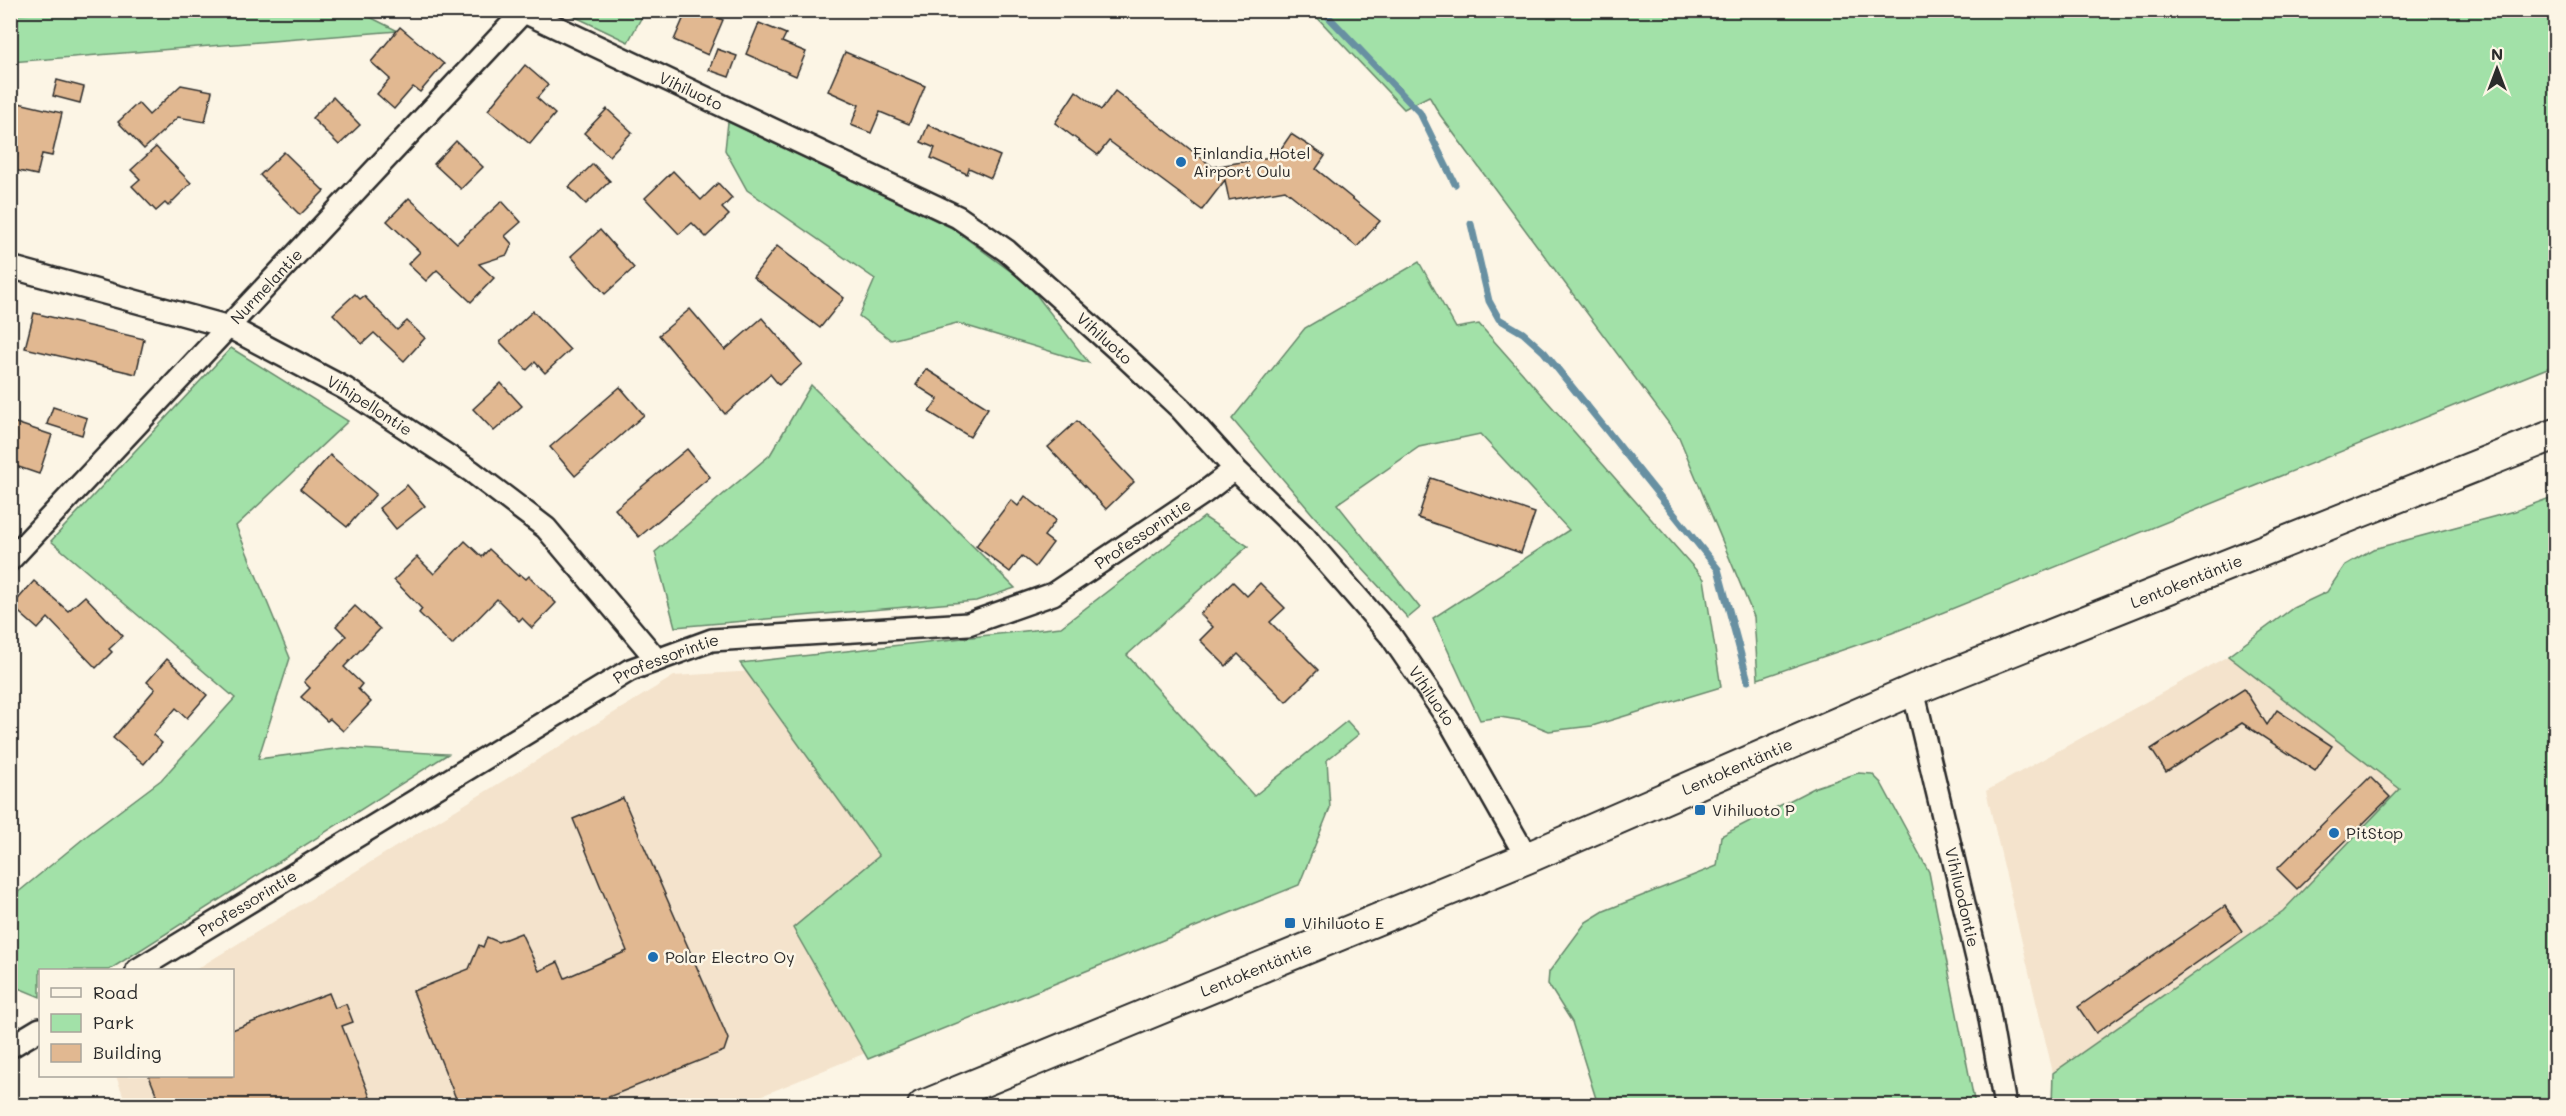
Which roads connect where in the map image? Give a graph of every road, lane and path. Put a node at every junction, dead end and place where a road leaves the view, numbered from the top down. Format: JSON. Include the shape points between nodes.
{"nodes":[{"id":1,"x":522,"y":11,"type":"edge"},
{"id":2,"x":10,"y":267,"type":"edge"},
{"id":3,"x":229,"y":327,"type":"junction"},
{"id":4,"x":2556,"y":434,"type":"edge"},
{"id":5,"x":1235,"y":469,"type":"junction"},
{"id":6,"x":10,"y":560,"type":"edge"},
{"id":7,"x":657,"y":660,"type":"junction"},
{"id":8,"x":1913,"y":690,"type":"junction"},
{"id":9,"x":1527,"y":858,"type":"junction"},
{"id":10,"x":139,"y":969,"type":"edge"},
{"id":11,"x":39,"y":1030,"type":"edge"},
{"id":12,"x":10,"y":1047,"type":"edge"},
{"id":13,"x":923,"y":1106,"type":"edge"},
{"id":14,"x":2005,"y":1106,"type":"edge"}],
"edges":[{"from":1,"to":3,"type":"street","name":"Nurmelantie"},
{"from":1,"to":5,"type":"street","name":"Vihiluoto","via":[[958,217],[1008,251],[1120,352],[1180,408]]},
{"from":2,"to":3,"type":"street","name":"Vihipellontie"},
{"from":3,"to":6,"type":"street","name":"Nurmelantie"},
{"from":3,"to":7,"type":"street","name":"Vihipellontie","via":[[346,388],[471,471],[546,528]]},
{"from":4,"to":8,"type":"main road","name":"Lentokentäntie"},
{"from":5,"to":7,"type":"street","name":"Professorintie","via":[[1053,594],[968,624],[712,640]]},
{"from":5,"to":9,"type":"street","name":"Vihiluoto","via":[[1305,536],[1391,636],[1450,722]]},
{"from":7,"to":10,"type":"street","name":"Professorintie","via":[[630,670]]},
{"from":8,"to":9,"type":"main road","name":"Lentokentäntie"},
{"from":8,"to":14,"type":"street","name":"Vihiluodontie","via":[[1986,996]]},
{"from":9,"to":13,"type":"main road","name":"Lentokentäntie"},
{"from":11,"to":12,"type":"street"}]}
